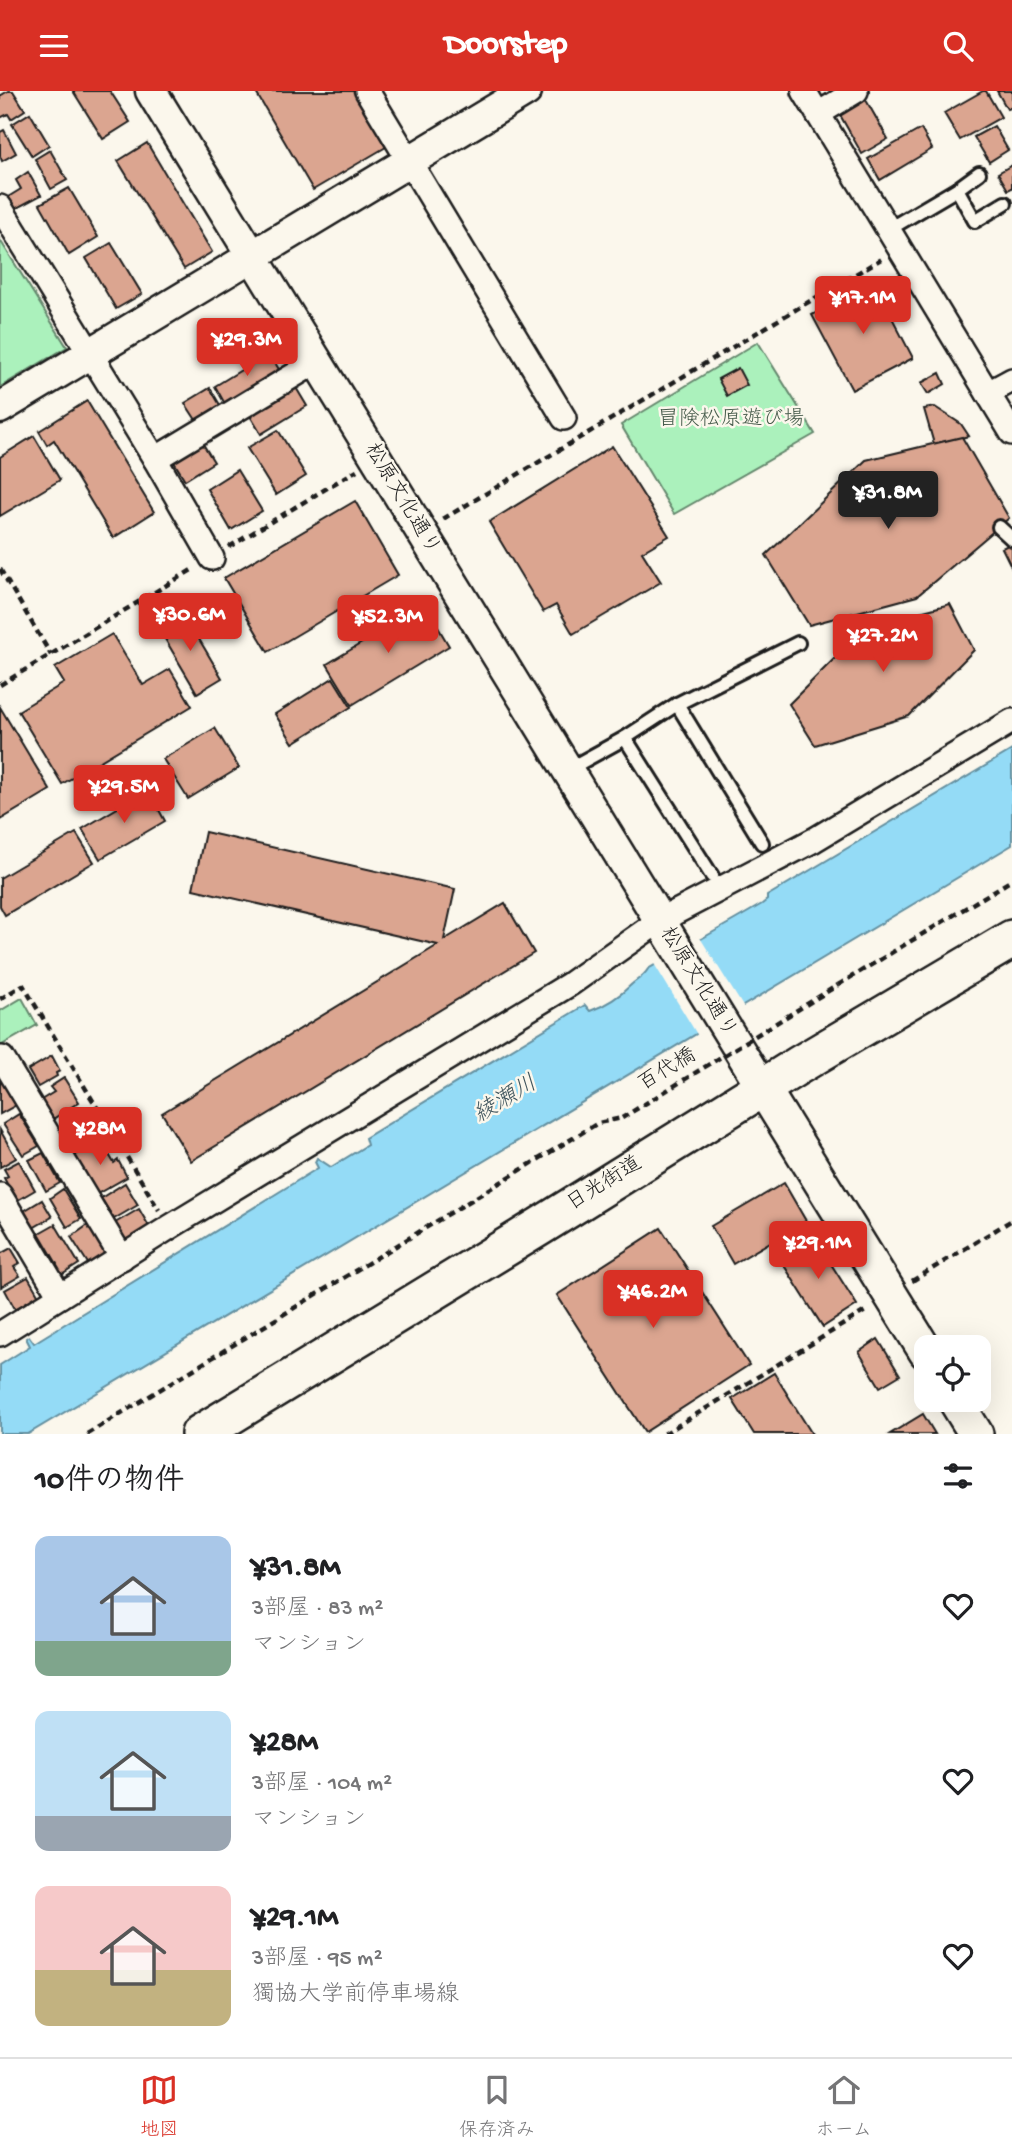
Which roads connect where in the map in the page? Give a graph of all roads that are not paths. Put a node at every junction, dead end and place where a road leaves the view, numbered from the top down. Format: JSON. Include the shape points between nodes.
{"nodes":[{"id":1,"x":151,"y":91,"type":"edge"},
{"id":2,"x":367,"y":91,"type":"edge"},
{"id":3,"x":526,"y":91,"type":"edge"},
{"id":4,"x":804,"y":91,"type":"edge"},
{"id":5,"x":856,"y":91,"type":"edge"},
{"id":6,"x":818,"y":114,"type":"junction"},
{"id":7,"x":409,"y":161,"type":"junction"},
{"id":8,"x":979,"y":173,"type":"dead end"},
{"id":9,"x":957,"y":189,"type":"junction"},
{"id":10,"x":1005,"y":203,"type":"dead end"},
{"id":11,"x":0,"y":207,"type":"edge"},
{"id":12,"x":894,"y":239,"type":"junction"},
{"id":13,"x":252,"y":257,"type":"junction"},
{"id":14,"x":89,"y":354,"type":"junction"},
{"id":15,"x":316,"y":362,"type":"junction"},
{"id":16,"x":1012,"y":380,"type":"edge"},
{"id":17,"x":988,"y":393,"type":"junction"},
{"id":18,"x":0,"y":408,"type":"edge"},
{"id":19,"x":564,"y":418,"type":"dead end"},
{"id":20,"x":1012,"y":433,"type":"edge"},
{"id":21,"x":155,"y":459,"type":"junction"},
{"id":22,"x":999,"y":527,"type":"dead end"},
{"id":23,"x":1012,"y":539,"type":"edge"},
{"id":24,"x":212,"y":558,"type":"road end"},
{"id":25,"x":798,"y":643,"type":"dead end"},
{"id":26,"x":677,"y":704,"type":"junction"},
{"id":27,"x":1012,"y":721,"type":"edge"},
{"id":28,"x":625,"y":738,"type":"junction"},
{"id":29,"x":566,"y":770,"type":"junction"},
{"id":30,"x":762,"y":843,"type":"dead end"},
{"id":31,"x":712,"y":876,"type":"dead end"},
{"id":32,"x":663,"y":929,"type":"junction"},
{"id":33,"x":1012,"y":939,"type":"edge"},
{"id":34,"x":0,"y":1059,"type":"edge"},
{"id":35,"x":762,"y":1087,"type":"junction"},
{"id":36,"x":0,"y":1195,"type":"edge"},
{"id":37,"x":122,"y":1258,"type":"junction"},
{"id":38,"x":60,"y":1296,"type":"junction"},
{"id":39,"x":0,"y":1334,"type":"edge"},
{"id":40,"x":915,"y":1335,"type":"edge"},
{"id":41,"x":962,"y":1412,"type":"edge"},
{"id":42,"x":200,"y":1434,"type":"edge"},
{"id":43,"x":976,"y":1434,"type":"edge"}],
"edges":[{"from":1,"to":13,"type":"street","name":"松原文化通り"},
{"from":2,"to":7,"type":"street"},
{"from":3,"to":7,"type":"street"},
{"from":4,"to":6,"type":"street"},
{"from":5,"to":6,"type":"street"},
{"from":6,"to":12,"type":"street"},
{"from":7,"to":13,"type":"street"},
{"from":7,"to":19,"type":"street"},
{"from":8,"to":9,"type":"lane"},
{"from":9,"to":10,"type":"lane","via":[[975,221]]},
{"from":9,"to":12,"type":"lane"},
{"from":11,"to":14,"type":"street"},
{"from":12,"to":17,"type":"street"},
{"from":13,"to":14,"type":"street"},
{"from":13,"to":15,"type":"street","name":"松原文化通り"},
{"from":14,"to":18,"type":"street"},
{"from":14,"to":21,"type":"street"},
{"from":15,"to":21,"type":"street"},
{"from":15,"to":29,"type":"street","name":"松原文化通り"},
{"from":16,"to":17,"type":"street"},
{"from":17,"to":20,"type":"street"},
{"from":21,"to":24,"type":"street"},
{"from":22,"to":23,"type":"lane"},
{"from":25,"to":26,"type":"lane"},
{"from":26,"to":28,"type":"lane"},
{"from":26,"to":30,"type":"lane"},
{"from":27,"to":32,"type":"street"},
{"from":28,"to":29,"type":"lane"},
{"from":28,"to":31,"type":"lane"},
{"from":29,"to":32,"type":"street","name":"松原文化通り"},
{"from":32,"to":35,"type":"street","name":"松原文化通り"},
{"from":32,"to":37,"type":"street"},
{"from":33,"to":35,"type":"main road","name":"日光街道"},
{"from":34,"to":37,"type":"street"},
{"from":35,"to":40,"type":"main road"},
{"from":35,"to":42,"type":"main road","name":"日光街道"},
{"from":36,"to":38,"type":"street"},
{"from":37,"to":38,"type":"street"},
{"from":38,"to":39,"type":"street"},
{"from":41,"to":43,"type":"main road"}]}
